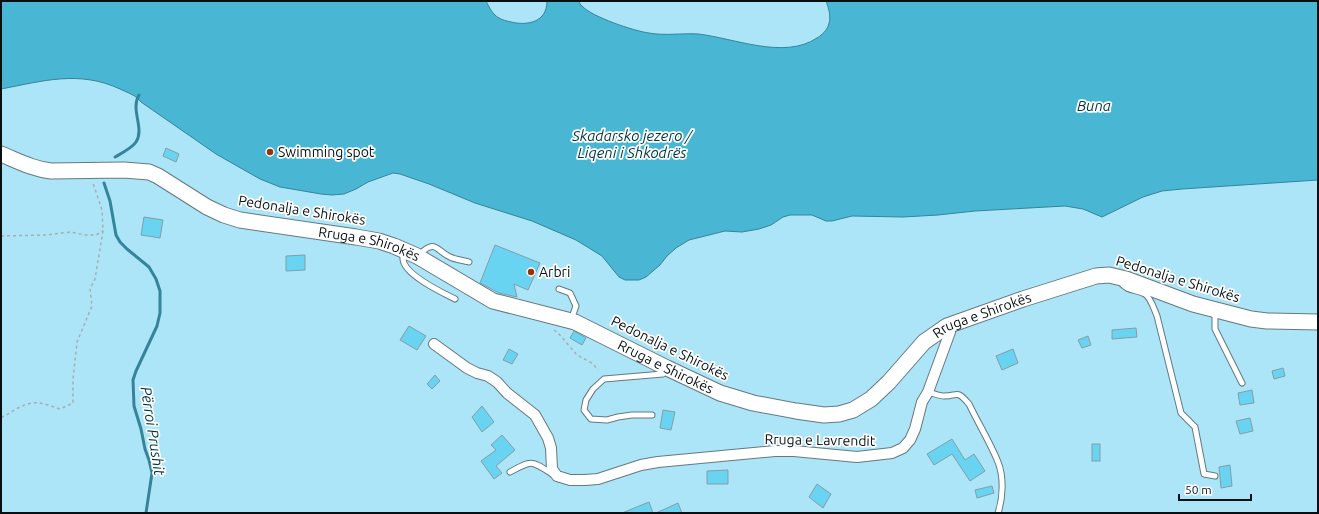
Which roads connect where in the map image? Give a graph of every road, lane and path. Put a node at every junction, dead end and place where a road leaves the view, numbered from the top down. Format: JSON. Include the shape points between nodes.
{"nodes":[{"id":1,"x":1,"y":154,"type":"edge"},
{"id":2,"x":92,"y":171,"type":"junction"},
{"id":3,"x":103,"y":231,"type":"junction"},
{"id":4,"x":1,"y":236,"type":"edge"},
{"id":5,"x":411,"y":253,"type":"junction"},
{"id":6,"x":469,"y":262,"type":"dead end"},
{"id":7,"x":1116,"y":276,"type":"junction"},
{"id":8,"x":559,"y":289,"type":"dead end"},
{"id":9,"x":455,"y":299,"type":"dead end"},
{"id":10,"x":1215,"y":310,"type":"junction"},
{"id":11,"x":565,"y":319,"type":"junction"},
{"id":12,"x":1318,"y":322,"type":"edge"},
{"id":13,"x":948,"y":326,"type":"junction"},
{"id":14,"x":434,"y":344,"type":"dead end"},
{"id":15,"x":667,"y":368,"type":"junction"},
{"id":16,"x":598,"y":370,"type":"dead end"},
{"id":17,"x":1242,"y":383,"type":"dead end"},
{"id":18,"x":928,"y":392,"type":"junction"},
{"id":19,"x":652,"y":416,"type":"dead end"},
{"id":20,"x":1,"y":417,"type":"edge"},
{"id":21,"x":510,"y":472,"type":"dead end"},
{"id":22,"x":557,"y":476,"type":"junction"},
{"id":23,"x":1215,"y":476,"type":"dead end"},
{"id":24,"x":998,"y":513,"type":"edge"}],
"edges":[{"from":1,"to":2,"type":"main road","name":"Rruga e Shirokës","via":[[41,170]]},
{"from":2,"to":3,"type":"path","via":[[92,180],[102,210]]},
{"from":2,"to":5,"type":"main road","name":"Rruga e Shirokës","via":[[149,172],[207,207],[240,220],[379,241]]},
{"from":3,"to":4,"type":"path","via":[[96,235],[70,232]]},
{"from":3,"to":20,"type":"path","via":[[90,289],[92,306],[77,342],[73,403],[60,409],[37,402]]},
{"from":5,"to":6,"type":"lane","via":[[436,246],[450,257]]},
{"from":5,"to":9,"type":"lane","via":[[402,258],[404,264],[420,281]]},
{"from":5,"to":11,"type":"main road","name":"Rruga e Shirokës","via":[[493,301]]},
{"from":7,"to":10,"type":"main road","name":"Rruga e Shirokës"},
{"from":7,"to":13,"type":"main road","name":"Rruga e Shirokës","via":[[1086,278]]},
{"from":7,"to":23,"type":"lane","via":[[1125,288],[1146,295],[1153,306],[1182,413],[1195,427],[1204,474]]},
{"from":8,"to":11,"type":"lane","via":[[570,292],[576,306]]},
{"from":10,"to":12,"type":"main road","name":"Rruga e Shirokës","via":[[1267,321]]},
{"from":10,"to":17,"type":"lane","via":[[1215,328]]},
{"from":11,"to":15,"type":"main road","name":"Rruga e Shirokës"},
{"from":11,"to":16,"type":"path","via":[[551,326],[553,330],[577,355],[592,363]]},
{"from":13,"to":15,"type":"main road","name":"Rruga e Shirokës","via":[[924,342],[871,399],[853,410],[838,414],[824,415],[742,400],[720,393]]},
{"from":13,"to":18,"type":"street","name":"Rruga e Lavrendit","via":[[950,332]]},
{"from":14,"to":22,"type":"street","via":[[467,368],[497,382],[535,415],[548,438],[552,469]]},
{"from":15,"to":19,"type":"lane","via":[[664,374],[604,379],[593,389],[586,400],[584,410],[591,419]]},
{"from":18,"to":22,"type":"street","name":"Rruga e Lavrendit","via":[[922,402],[910,440],[903,448],[892,453],[857,457],[775,451],[658,462],[598,479],[570,480]]},
{"from":18,"to":24,"type":"lane","via":[[943,396],[956,393],[969,404],[998,463],[1002,481]]},
{"from":21,"to":22,"type":"lane","name":"Rruga e Lavrendit","via":[[527,463],[534,463]]}]}
